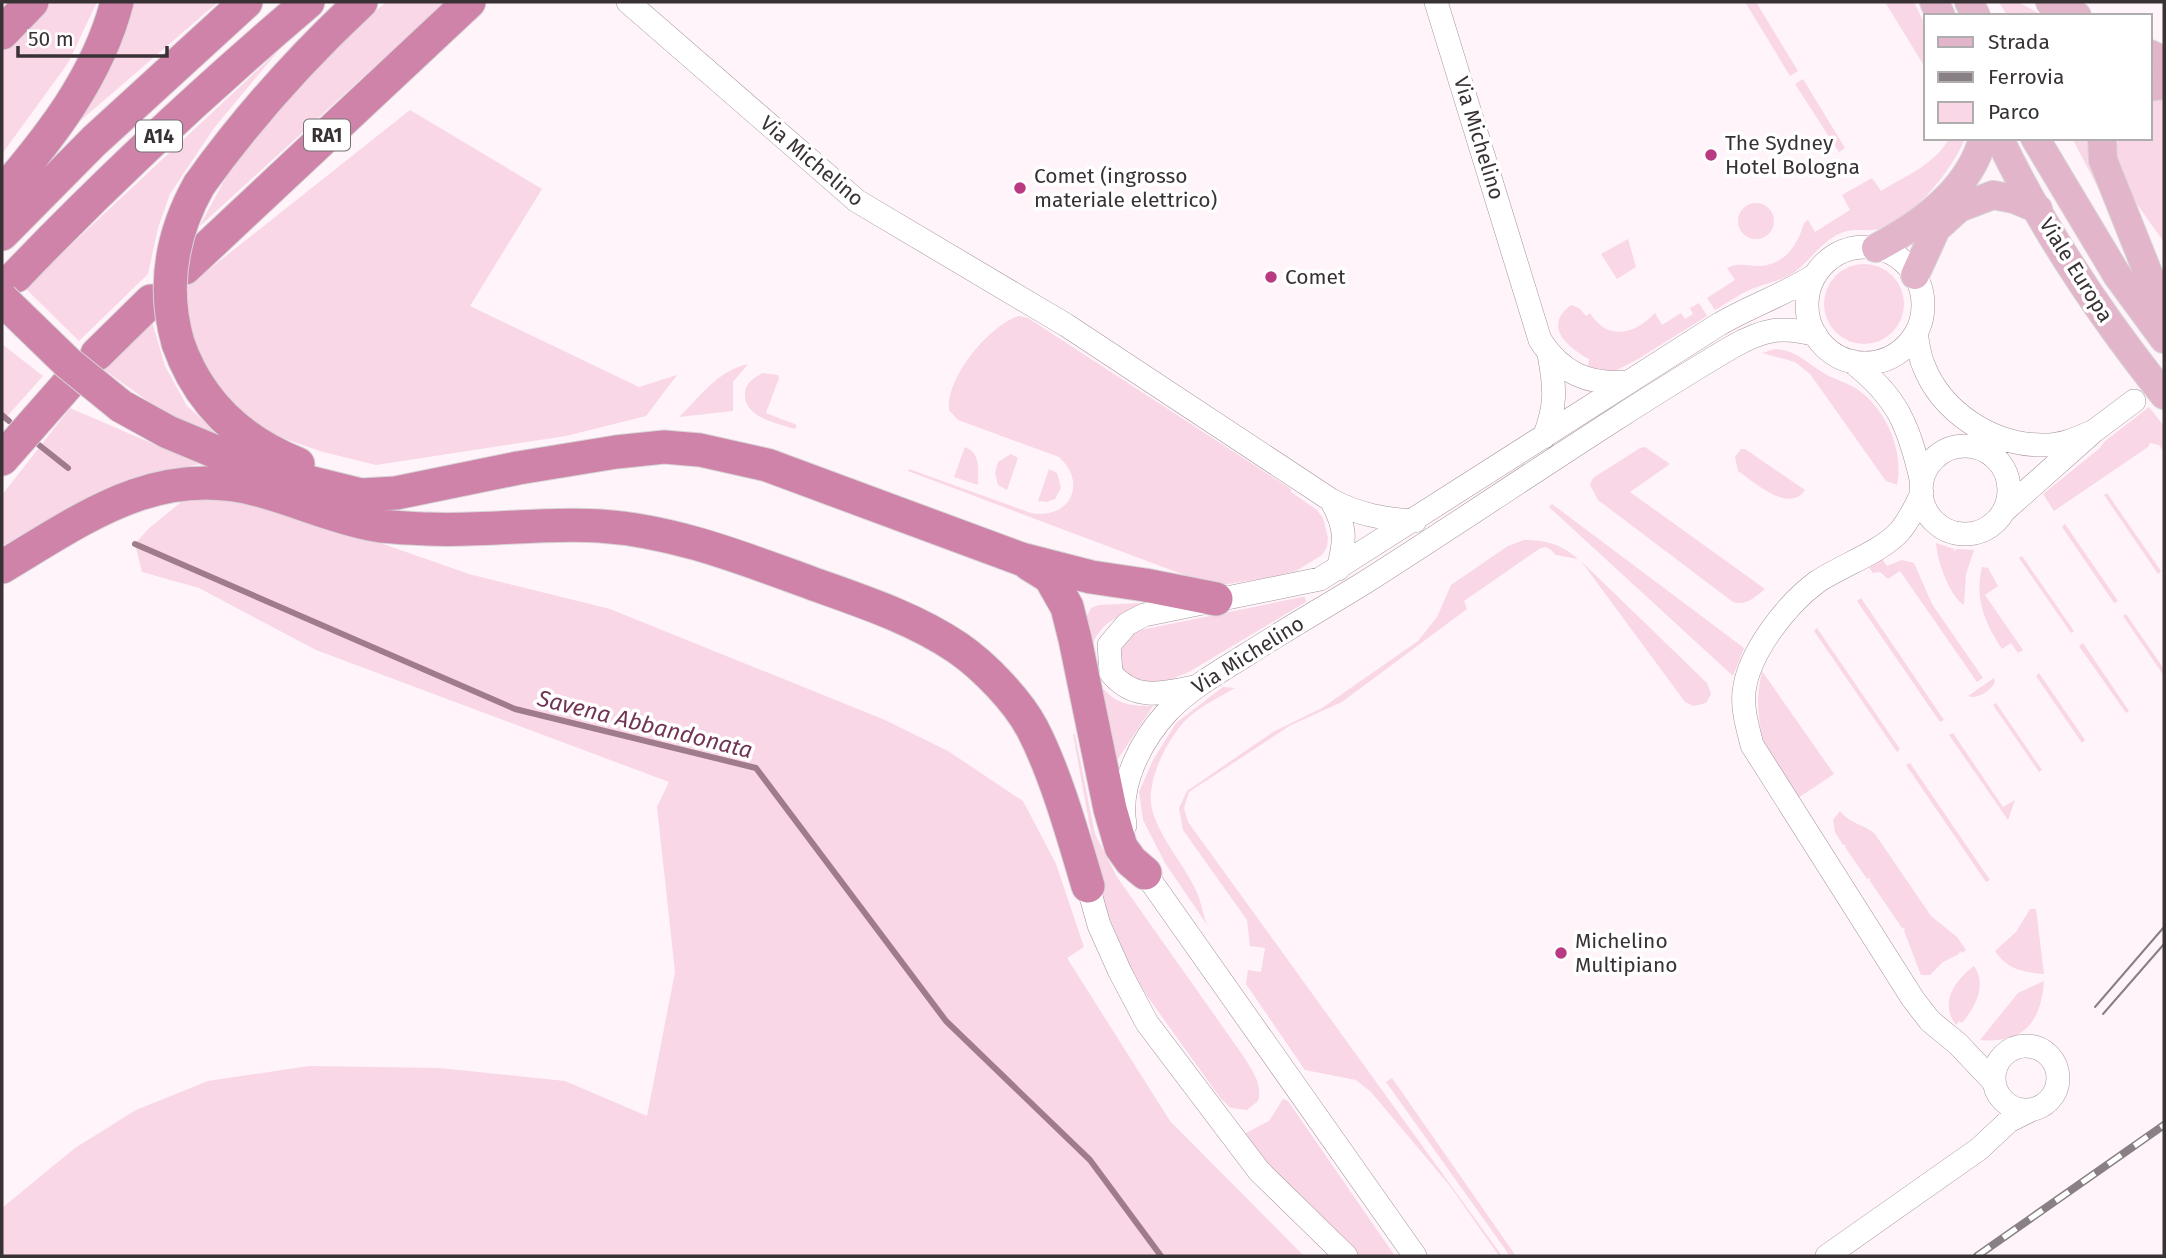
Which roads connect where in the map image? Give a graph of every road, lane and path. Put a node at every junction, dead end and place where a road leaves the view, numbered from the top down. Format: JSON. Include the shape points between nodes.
{"nodes":[{"id":1,"x":32,"y":2,"type":"edge"},
{"id":2,"x":117,"y":2,"type":"edge"},
{"id":3,"x":246,"y":2,"type":"edge"},
{"id":4,"x":308,"y":2,"type":"edge"},
{"id":5,"x":360,"y":2,"type":"edge"},
{"id":6,"x":469,"y":2,"type":"edge"},
{"id":7,"x":628,"y":2,"type":"edge"},
{"id":8,"x":1436,"y":2,"type":"edge"},
{"id":9,"x":2050,"y":2,"type":"edge"},
{"id":10,"x":2073,"y":14,"type":"edge"},
{"id":11,"x":2,"y":33,"type":"edge"},
{"id":12,"x":1982,"y":140,"type":"edge"},
{"id":13,"x":2000,"y":140,"type":"edge"},
{"id":14,"x":2036,"y":140,"type":"edge"},
{"id":15,"x":2102,"y":140,"type":"edge"},
{"id":16,"x":2,"y":193,"type":"edge"},
{"id":17,"x":2038,"y":209,"type":"junction"},
{"id":18,"x":2,"y":234,"type":"edge"},
{"id":19,"x":1876,"y":248,"type":"junction"},
{"id":20,"x":185,"y":268,"type":"dead end"},
{"id":21,"x":1815,"y":275,"type":"junction"},
{"id":22,"x":1915,"y":275,"type":"junction"},
{"id":23,"x":9,"y":287,"type":"edge"},
{"id":24,"x":150,"y":301,"type":"dead end"},
{"id":25,"x":2164,"y":313,"type":"edge"},
{"id":26,"x":1916,"y":333,"type":"junction"},
{"id":27,"x":1816,"y":335,"type":"junction"},
{"id":28,"x":2164,"y":339,"type":"edge"},
{"id":29,"x":97,"y":354,"type":"dead end"},
{"id":30,"x":1549,"y":354,"type":"junction"},
{"id":31,"x":1851,"y":360,"type":"junction"},
{"id":32,"x":1628,"y":382,"type":"junction"},
{"id":33,"x":68,"y":384,"type":"dead end"},
{"id":34,"x":2164,"y":395,"type":"edge"},
{"id":35,"x":2134,"y":401,"type":"dead end"},
{"id":36,"x":1950,"y":407,"type":"junction"},
{"id":37,"x":2094,"y":431,"type":"junction"},
{"id":38,"x":1544,"y":437,"type":"junction"},
{"id":39,"x":1982,"y":450,"type":"junction"},
{"id":40,"x":2,"y":459,"type":"edge"},
{"id":41,"x":262,"y":470,"type":"junction"},
{"id":42,"x":434,"y":484,"type":"junction"},
{"id":43,"x":1922,"y":488,"type":"junction"},
{"id":44,"x":1331,"y":500,"type":"junction"},
{"id":45,"x":2004,"y":510,"type":"junction"},
{"id":46,"x":1415,"y":521,"type":"junction"},
{"id":47,"x":1944,"y":528,"type":"junction"},
{"id":48,"x":428,"y":529,"type":"junction"},
{"id":49,"x":1899,"y":531,"type":"junction"},
{"id":50,"x":1021,"y":559,"type":"junction"},
{"id":51,"x":2,"y":567,"type":"edge"},
{"id":52,"x":1338,"y":569,"type":"junction"},
{"id":53,"x":1216,"y":599,"type":"junction"},
{"id":54,"x":1194,"y":687,"type":"junction"},
{"id":55,"x":1145,"y":873,"type":"junction"},
{"id":56,"x":1088,"y":886,"type":"joint"},
{"id":57,"x":1958,"y":1044,"type":"junction"},
{"id":58,"x":2004,"y":1055,"type":"junction"},
{"id":59,"x":1996,"y":1089,"type":"junction"},
{"id":60,"x":2031,"y":1110,"type":"junction"},
{"id":61,"x":1991,"y":1137,"type":"junction"},
{"id":62,"x":1346,"y":1256,"type":"edge"},
{"id":63,"x":1415,"y":1256,"type":"edge"},
{"id":64,"x":1827,"y":1256,"type":"edge"}],
"edges":[{"from":1,"to":11,"type":"highway"},
{"from":2,"to":16,"type":"highway","via":[[110,29],[74,99]]},
{"from":3,"to":18,"type":"highway","number":"A14","via":[[94,141]]},
{"from":4,"to":23,"type":"highway","number":"A14","via":[[110,182]]},
{"from":5,"to":42,"type":"highway","bridge":true,"via":[[260,106],[199,185],[178,230],[170,267],[170,305],[178,343],[193,379],[214,409],[260,446],[310,469],[361,484]]},
{"from":6,"to":20,"type":"highway","number":"RA1"},
{"from":7,"to":44,"type":"street","name":"Via Michelino","via":[[857,201],[1066,325]]},
{"from":8,"to":30,"type":"street","name":"Via Michelino","via":[[1540,341]]},
{"from":9,"to":10,"type":"main road"},
{"from":12,"to":19,"type":"main road","via":[[1977,157],[1943,200],[1922,221]]},
{"from":13,"to":17,"type":"main road","name":"Viale Europa"},
{"from":14,"to":28,"type":"main road","name":"Viale Europa","via":[[2110,264]]},
{"from":15,"to":25,"type":"main road","via":[[2103,160]]},
{"from":17,"to":22,"type":"main road","via":[[1993,195],[1959,208],[1936,229]]},
{"from":17,"to":34,"type":"main road","name":"Viale Europa","via":[[2088,292]]},
{"from":19,"to":21,"type":"street","via":[[1841,252]]},
{"from":19,"to":22,"type":"street","via":[[1898,257]]},
{"from":21,"to":27,"type":"street","via":[[1808,299]]},
{"from":21,"to":32,"type":"street","name":"Via Michelino","via":[[1734,315]]},
{"from":22,"to":26,"type":"street","via":[[1923,305]]},
{"from":23,"to":41,"type":"highway","bridge":true,"via":[[68,363],[121,406],[168,432]]},
{"from":24,"to":29,"type":"highway"},
{"from":26,"to":31,"type":"street","via":[[1891,356],[1868,362]]},
{"from":26,"to":36,"type":"street","via":[[1923,364]]},
{"from":27,"to":31,"type":"street","via":[[1833,352]]},
{"from":27,"to":54,"type":"street","name":"Via Michelino","via":[[1778,329],[1739,343]]},
{"from":30,"to":32,"type":"street","name":"Via Michelino","via":[[1584,378],[1605,384]]},
{"from":30,"to":38,"type":"street","name":"Via Michelino","via":[[1555,400]]},
{"from":31,"to":43,"type":"street","via":[[1872,377],[1900,414],[1916,452]]},
{"from":32,"to":38,"type":"street","name":"Via Michelino"},
{"from":33,"to":40,"type":"highway"},
{"from":35,"to":37,"type":"street"},
{"from":36,"to":37,"type":"street","via":[[1968,421],[2020,443],[2070,442]]},
{"from":36,"to":39,"type":"street"},
{"from":37,"to":45,"type":"street"},
{"from":38,"to":46,"type":"street","name":"Via Michelino"},
{"from":39,"to":43,"type":"street","via":[[1954,448],[1941,454],[1931,463]]},
{"from":39,"to":45,"type":"street","via":[[2003,468],[2009,496]]},
{"from":41,"to":42,"type":"highway","via":[[361,495]]},
{"from":41,"to":48,"type":"highway","via":[[321,498]]},
{"from":42,"to":50,"type":"highway","via":[[616,452],[664,447],[700,450],[767,465]]},
{"from":43,"to":47,"type":"street","via":[[1928,513]]},
{"from":43,"to":49,"type":"street"},
{"from":44,"to":46,"type":"street","name":"Via Michelino","via":[[1366,516]]},
{"from":44,"to":52,"type":"street","via":[[1344,531]]},
{"from":45,"to":47,"type":"street","via":[[1996,522],[1974,533]]},
{"from":46,"to":52,"type":"street","name":"Via Michelino"},
{"from":47,"to":49,"type":"street","via":[[1919,526]]},
{"from":48,"to":51,"type":"highway","via":[[375,525],[238,485],[188,482],[116,503]]},
{"from":48,"to":56,"type":"highway","via":[[561,523],[645,531],[722,550],[859,600],[932,633],[984,670],[1031,727]]},
{"from":49,"to":57,"type":"street","via":[[1817,582],[1784,611],[1749,669],[1745,717],[1752,745],[1913,999],[1930,1021]]},
{"from":50,"to":53,"type":"highway"},
{"from":50,"to":55,"type":"highway","via":[[1050,577],[1067,607],[1121,847]]},
{"from":52,"to":53,"type":"street","name":"Via Michelino","via":[[1307,584]]},
{"from":53,"to":54,"type":"street","name":"Via Michelino","via":[[1144,615],[1127,624],[1109,645],[1111,673],[1129,689],[1166,693]]},
{"from":54,"to":55,"type":"street","name":"Via Michelino","via":[[1149,736],[1128,778],[1125,824]]},
{"from":55,"to":63,"type":"street","name":"Via Michelino"},
{"from":56,"to":62,"type":"street","via":[[1099,925],[1147,1023],[1259,1171]]},
{"from":57,"to":58,"type":"street"},
{"from":57,"to":59,"type":"street"},
{"from":58,"to":59,"type":"street","via":[[1996,1067]]},
{"from":58,"to":60,"type":"street","via":[[2034,1047],[2055,1065],[2054,1093],[2044,1105]]},
{"from":59,"to":60,"type":"street","via":[[2009,1106]]},
{"from":59,"to":61,"type":"street","via":[[1998,1113]]},
{"from":60,"to":61,"type":"street"},
{"from":61,"to":64,"type":"street"}]}
